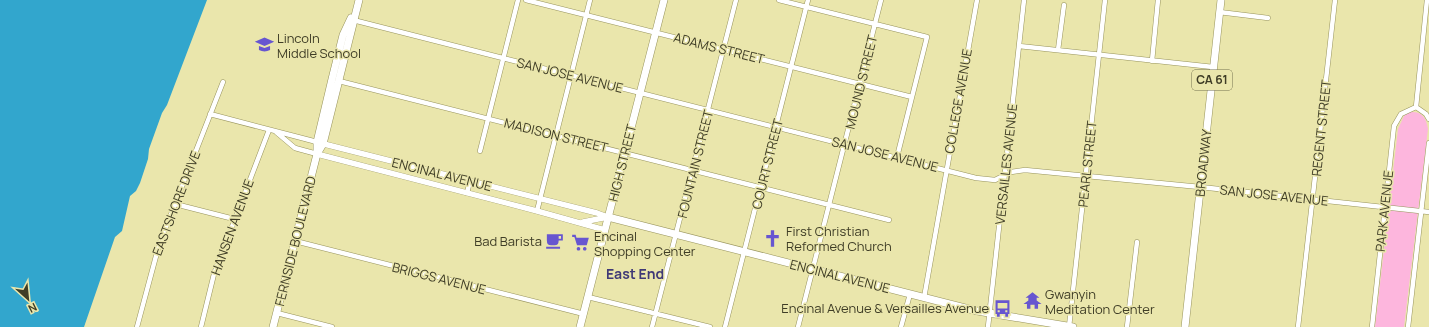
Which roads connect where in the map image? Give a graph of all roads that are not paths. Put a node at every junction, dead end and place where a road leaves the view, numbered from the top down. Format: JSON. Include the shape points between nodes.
{"nodes":[{"id":1,"x":355,"y":0,"type":"edge"},
{"id":2,"x":359,"y":0,"type":"edge"},
{"id":3,"x":518,"y":0,"type":"edge"},
{"id":4,"x":526,"y":0,"type":"edge"},
{"id":5,"x":590,"y":0,"type":"edge"},
{"id":6,"x":664,"y":0,"type":"edge"},
{"id":7,"x":736,"y":0,"type":"edge"},
{"id":8,"x":778,"y":0,"type":"edge"},
{"id":9,"x":808,"y":0,"type":"edge"},
{"id":10,"x":881,"y":0,"type":"edge"},
{"id":11,"x":977,"y":0,"type":"edge"},
{"id":12,"x":1024,"y":0,"type":"edge"},
{"id":13,"x":1105,"y":0,"type":"edge"},
{"id":14,"x":1158,"y":0,"type":"edge"},
{"id":15,"x":1221,"y":0,"type":"edge"},
{"id":16,"x":1335,"y":0,"type":"edge"},
{"id":17,"x":1427,"y":0,"type":"edge"},
{"id":18,"x":1064,"y":5,"type":"dead end"},
{"id":19,"x":807,"y":7,"type":"junction"},
{"id":20,"x":1219,"y":12,"type":"junction"},
{"id":21,"x":586,"y":15,"type":"junction"},
{"id":22,"x":1268,"y":18,"type":"dead end"},
{"id":23,"x":352,"y":21,"type":"junction"},
{"id":24,"x":875,"y":24,"type":"junction"},
{"id":25,"x":656,"y":32,"type":"junction"},
{"id":26,"x":341,"y":46,"type":"junction"},
{"id":27,"x":1018,"y":46,"type":"junction"},
{"id":28,"x":723,"y":50,"type":"junction"},
{"id":29,"x":1058,"y":50,"type":"junction"},
{"id":30,"x":1099,"y":55,"type":"junction"},
{"id":31,"x":503,"y":58,"type":"junction"},
{"id":32,"x":1152,"y":61,"type":"junction"},
{"id":33,"x":792,"y":67,"type":"junction"},
{"id":34,"x":1213,"y":68,"type":"junction"},
{"id":35,"x":341,"y":71,"type":"junction"},
{"id":36,"x":571,"y":75,"type":"junction"},
{"id":37,"x":339,"y":81,"type":"junction"},
{"id":38,"x":222,"y":82,"type":"dead end"},
{"id":39,"x":860,"y":84,"type":"junction"},
{"id":40,"x":640,"y":93,"type":"junction"},
{"id":41,"x":912,"y":98,"type":"junction"},
{"id":42,"x":1416,"y":107,"type":"junction"},
{"id":43,"x":708,"y":110,"type":"junction"},
{"id":44,"x":210,"y":114,"type":"junction"},
{"id":45,"x":488,"y":118,"type":"junction"},
{"id":46,"x":1429,"y":119,"type":"edge"},
{"id":47,"x":776,"y":127,"type":"junction"},
{"id":48,"x":269,"y":130,"type":"junction"},
{"id":49,"x":276,"y":132,"type":"junction"},
{"id":50,"x":556,"y":136,"type":"junction"},
{"id":51,"x":320,"y":143,"type":"junction"},
{"id":52,"x":1429,"y":143,"type":"edge"},
{"id":53,"x":845,"y":144,"type":"junction"},
{"id":54,"x":480,"y":151,"type":"dead end"},
{"id":55,"x":625,"y":153,"type":"junction"},
{"id":56,"x":317,"y":154,"type":"junction"},
{"id":57,"x":897,"y":158,"type":"junction"},
{"id":58,"x":693,"y":170,"type":"junction"},
{"id":59,"x":946,"y":170,"type":"junction"},
{"id":60,"x":1004,"y":176,"type":"junction"},
{"id":61,"x":1086,"y":176,"type":"junction"},
{"id":62,"x":470,"y":182,"type":"junction"},
{"id":63,"x":761,"y":187,"type":"junction"},
{"id":64,"x":1200,"y":187,"type":"junction"},
{"id":65,"x":468,"y":193,"type":"junction"},
{"id":66,"x":540,"y":199,"type":"junction"},
{"id":67,"x":1313,"y":199,"type":"junction"},
{"id":68,"x":175,"y":204,"type":"junction"},
{"id":69,"x":829,"y":205,"type":"junction"},
{"id":70,"x":1385,"y":207,"type":"junction"},
{"id":71,"x":537,"y":211,"type":"junction"},
{"id":72,"x":1421,"y":212,"type":"junction"},
{"id":73,"x":1429,"y":212,"type":"edge"},
{"id":74,"x":608,"y":217,"type":"junction"},
{"id":75,"x":234,"y":219,"type":"junction"},
{"id":76,"x":889,"y":220,"type":"dead end"},
{"id":77,"x":581,"y":222,"type":"junction"},
{"id":78,"x":605,"y":230,"type":"junction"},
{"id":79,"x":676,"y":235,"type":"junction"},
{"id":80,"x":295,"y":241,"type":"junction"},
{"id":81,"x":1137,"y":242,"type":"dead end"},
{"id":82,"x":745,"y":252,"type":"junction"},
{"id":83,"x":813,"y":270,"type":"junction"},
{"id":84,"x":910,"y":294,"type":"junction"},
{"id":85,"x":588,"y":297,"type":"junction"},
{"id":86,"x":924,"y":298,"type":"junction"},
{"id":87,"x":277,"y":313,"type":"junction"},
{"id":88,"x":584,"y":314,"type":"junction"},
{"id":89,"x":656,"y":314,"type":"junction"},
{"id":90,"x":990,"y":314,"type":"junction"},
{"id":91,"x":137,"y":327,"type":"edge"},
{"id":92,"x":200,"y":327,"type":"edge"},
{"id":93,"x":273,"y":327,"type":"edge"},
{"id":94,"x":332,"y":327,"type":"edge"},
{"id":95,"x":580,"y":327,"type":"edge"},
{"id":96,"x":652,"y":327,"type":"edge"},
{"id":97,"x":710,"y":327,"type":"edge"},
{"id":98,"x":725,"y":327,"type":"edge"},
{"id":99,"x":798,"y":327,"type":"edge"},
{"id":100,"x":901,"y":327,"type":"edge"},
{"id":101,"x":988,"y":327,"type":"edge"},
{"id":102,"x":1070,"y":327,"type":"edge"},
{"id":103,"x":1127,"y":327,"type":"edge"},
{"id":104,"x":1185,"y":327,"type":"edge"},
{"id":105,"x":1298,"y":327,"type":"edge"},
{"id":106,"x":1372,"y":327,"type":"edge"},
{"id":107,"x":1408,"y":327,"type":"edge"}],
"edges":[{"from":1,"to":23,"type":"main road","name":"FERNSIDE BOULEVARD"},
{"from":2,"to":23,"type":"main road","name":"FERNSIDE BOULEVARD"},
{"from":3,"to":31,"type":"street"},
{"from":4,"to":21,"type":"street","name":"ADAMS STREET"},
{"from":5,"to":21,"type":"street"},
{"from":6,"to":25,"type":"main road","name":"HIGH STREET"},
{"from":7,"to":28,"type":"street","name":"FOUNTAIN STREET"},
{"from":8,"to":19,"type":"street"},
{"from":9,"to":19,"type":"street","name":"COURT STREET"},
{"from":10,"to":24,"type":"street","name":"MOUND STREET"},
{"from":11,"to":59,"type":"street","name":"COLLEGE AVENUE"},
{"from":12,"to":27,"type":"street","name":"VERSAILLES AVENUE"},
{"from":13,"to":30,"type":"street","name":"PEARL STREET"},
{"from":14,"to":32,"type":"street"},
{"from":15,"to":20,"type":"main road","name":"BROADWAY","number":"CA 61"},
{"from":16,"to":67,"type":"street","name":"REGENT STREET"},
{"from":17,"to":42,"type":"street"},
{"from":18,"to":29,"type":"street"},
{"from":19,"to":24,"type":"street"},
{"from":19,"to":33,"type":"street","name":"COURT STREET"},
{"from":20,"to":22,"type":"street"},
{"from":20,"to":34,"type":"main road","name":"BROADWAY","number":"CA 61"},
{"from":21,"to":25,"type":"street","name":"ADAMS STREET"},
{"from":21,"to":36,"type":"street"},
{"from":23,"to":26,"type":"main road","name":"FERNSIDE BOULEVARD"},
{"from":23,"to":31,"type":"street","name":"SAN JOSE AVENUE"},
{"from":23,"to":35,"type":"main road","name":"FERNSIDE BOULEVARD"},
{"from":24,"to":39,"type":"street","name":"MOUND STREET"},
{"from":24,"to":41,"type":"street","via":[[927,38]]},
{"from":25,"to":28,"type":"street","name":"ADAMS STREET"},
{"from":25,"to":40,"type":"main road","name":"HIGH STREET"},
{"from":26,"to":35,"type":"main road"},
{"from":26,"to":51,"type":"main road","name":"FERNSIDE BOULEVARD"},
{"from":27,"to":29,"type":"street"},
{"from":27,"to":60,"type":"street","name":"VERSAILLES AVENUE"},
{"from":28,"to":33,"type":"street","name":"ADAMS STREET"},
{"from":28,"to":43,"type":"street","name":"FOUNTAIN STREET"},
{"from":29,"to":30,"type":"street"},
{"from":30,"to":32,"type":"street"},
{"from":30,"to":61,"type":"street","name":"PEARL STREET"},
{"from":31,"to":36,"type":"street","name":"SAN JOSE AVENUE"},
{"from":31,"to":45,"type":"street"},
{"from":32,"to":34,"type":"street"},
{"from":33,"to":39,"type":"street","name":"ADAMS STREET"},
{"from":33,"to":47,"type":"street","name":"COURT STREET"},
{"from":34,"to":64,"type":"main road","name":"BROADWAY","number":"CA 61"},
{"from":35,"to":37,"type":"main road","name":"FERNSIDE BOULEVARD"},
{"from":36,"to":40,"type":"street","name":"SAN JOSE AVENUE"},
{"from":36,"to":50,"type":"street"},
{"from":37,"to":45,"type":"street","name":"MADISON STREET"},
{"from":37,"to":51,"type":"main road","name":"FERNSIDE BOULEVARD"},
{"from":38,"to":44,"type":"street","name":"EASTSHORE DRIVE"},
{"from":39,"to":41,"type":"street","name":"ADAMS STREET"},
{"from":39,"to":53,"type":"street","name":"MOUND STREET"},
{"from":40,"to":43,"type":"street","name":"SAN JOSE AVENUE"},
{"from":40,"to":55,"type":"main road","name":"HIGH STREET"},
{"from":41,"to":57,"type":"street"},
{"from":42,"to":46,"type":"street"},
{"from":42,"to":70,"type":"street","name":"PARK AVENUE","via":[[1401,114],[1394,126]]},
{"from":43,"to":47,"type":"street","name":"SAN JOSE AVENUE"},
{"from":43,"to":58,"type":"street","name":"FOUNTAIN STREET"},
{"from":44,"to":48,"type":"street","name":"ENCINAL AVENUE"},
{"from":44,"to":68,"type":"street","name":"EASTSHORE DRIVE"},
{"from":45,"to":50,"type":"street","name":"MADISON STREET"},
{"from":45,"to":54,"type":"street"},
{"from":47,"to":53,"type":"street","name":"SAN JOSE AVENUE"},
{"from":47,"to":63,"type":"street","name":"COURT STREET"},
{"from":48,"to":49,"type":"street","name":"ENCINAL AVENUE"},
{"from":48,"to":75,"type":"street","name":"HANSEN AVENUE"},
{"from":49,"to":51,"type":"street","name":"ENCINAL AVENUE"},
{"from":49,"to":56,"type":"street","name":"ENCINAL AVENUE","via":[[295,148]]},
{"from":50,"to":55,"type":"street","name":"MADISON STREET"},
{"from":50,"to":66,"type":"street"},
{"from":51,"to":56,"type":"main road","name":"FERNSIDE BOULEVARD"},
{"from":51,"to":62,"type":"street","name":"ENCINAL AVENUE"},
{"from":52,"to":72,"type":"street"},
{"from":53,"to":57,"type":"street","name":"SAN JOSE AVENUE"},
{"from":53,"to":69,"type":"street","name":"MOUND STREET"},
{"from":55,"to":58,"type":"street","name":"MADISON STREET"},
{"from":55,"to":74,"type":"main road","name":"HIGH STREET"},
{"from":56,"to":65,"type":"street","name":"ENCINAL AVENUE"},
{"from":56,"to":80,"type":"main road","name":"FERNSIDE BOULEVARD"},
{"from":57,"to":59,"type":"street","name":"SAN JOSE AVENUE"},
{"from":58,"to":63,"type":"street","name":"MADISON STREET"},
{"from":58,"to":79,"type":"street","name":"FOUNTAIN STREET"},
{"from":59,"to":60,"type":"street","name":"SAN JOSE AVENUE","via":[[986,180]]},
{"from":59,"to":86,"type":"street","name":"COLLEGE AVENUE"},
{"from":60,"to":61,"type":"street","name":"SAN JOSE AVENUE","via":[[1017,170],[1025,170]]},
{"from":60,"to":90,"type":"street","name":"VERSAILLES AVENUE"},
{"from":61,"to":64,"type":"street","name":"SAN JOSE AVENUE"},
{"from":61,"to":102,"type":"street","name":"PEARL STREET"},
{"from":62,"to":65,"type":"street"},
{"from":62,"to":66,"type":"street","name":"ENCINAL AVENUE"},
{"from":63,"to":69,"type":"street","name":"MADISON STREET"},
{"from":63,"to":82,"type":"street","name":"COURT STREET"},
{"from":64,"to":67,"type":"street","name":"SAN JOSE AVENUE"},
{"from":64,"to":104,"type":"main road","name":"BROADWAY","number":"CA 61"},
{"from":65,"to":71,"type":"street","name":"ENCINAL AVENUE"},
{"from":66,"to":71,"type":"street"},
{"from":66,"to":74,"type":"street","name":"ENCINAL AVENUE"},
{"from":67,"to":70,"type":"street","name":"SAN JOSE AVENUE"},
{"from":67,"to":105,"type":"street","name":"REGENT STREET"},
{"from":68,"to":75,"type":"street"},
{"from":68,"to":91,"type":"street","name":"EASTSHORE DRIVE","via":[[154,258]]},
{"from":69,"to":76,"type":"street","name":"MADISON STREET"},
{"from":69,"to":83,"type":"street","name":"MOUND STREET"},
{"from":70,"to":72,"type":"street","name":"SAN JOSE AVENUE"},
{"from":70,"to":106,"type":"street","name":"PARK AVENUE"},
{"from":71,"to":77,"type":"street","name":"ENCINAL AVENUE"},
{"from":72,"to":73,"type":"street","name":"SAN JOSE AVENUE"},
{"from":72,"to":107,"type":"street"},
{"from":74,"to":77,"type":"street","name":"ENCINAL AVENUE"},
{"from":74,"to":78,"type":"main road","name":"HIGH STREET"},
{"from":74,"to":79,"type":"main road","name":"ENCINAL AVENUE"},
{"from":75,"to":92,"type":"street","name":"HANSEN AVENUE","via":[[214,274]]},
{"from":77,"to":78,"type":"street","name":"ENCINAL AVENUE"},
{"from":78,"to":85,"type":"main road","name":"HIGH STREET"},
{"from":79,"to":82,"type":"main road","name":"ENCINAL AVENUE"},
{"from":79,"to":89,"type":"street","name":"FOUNTAIN STREET"},
{"from":80,"to":87,"type":"main road","name":"FERNSIDE BOULEVARD"},
{"from":80,"to":88,"type":"street","name":"BRIGGS AVENUE"},
{"from":81,"to":103,"type":"street"},
{"from":82,"to":83,"type":"main road","name":"ENCINAL AVENUE"},
{"from":82,"to":98,"type":"street","name":"COURT STREET"},
{"from":83,"to":84,"type":"main road","name":"ENCINAL AVENUE"},
{"from":83,"to":99,"type":"street","name":"MOUND STREET"},
{"from":84,"to":86,"type":"main road","name":"ENCINAL AVENUE"},
{"from":84,"to":100,"type":"street"},
{"from":85,"to":88,"type":"main road","name":"HIGH STREET"},
{"from":85,"to":89,"type":"street"},
{"from":86,"to":90,"type":"main road","name":"ENCINAL AVENUE"},
{"from":87,"to":93,"type":"main road","name":"FERNSIDE BOULEVARD"},
{"from":87,"to":94,"type":"street"},
{"from":88,"to":95,"type":"main road","name":"HIGH STREET"},
{"from":89,"to":96,"type":"street","name":"FOUNTAIN STREET"},
{"from":89,"to":97,"type":"street"},
{"from":90,"to":101,"type":"street","name":"VERSAILLES AVENUE"},
{"from":90,"to":102,"type":"main road","name":"ENCINAL AVENUE"}]}
